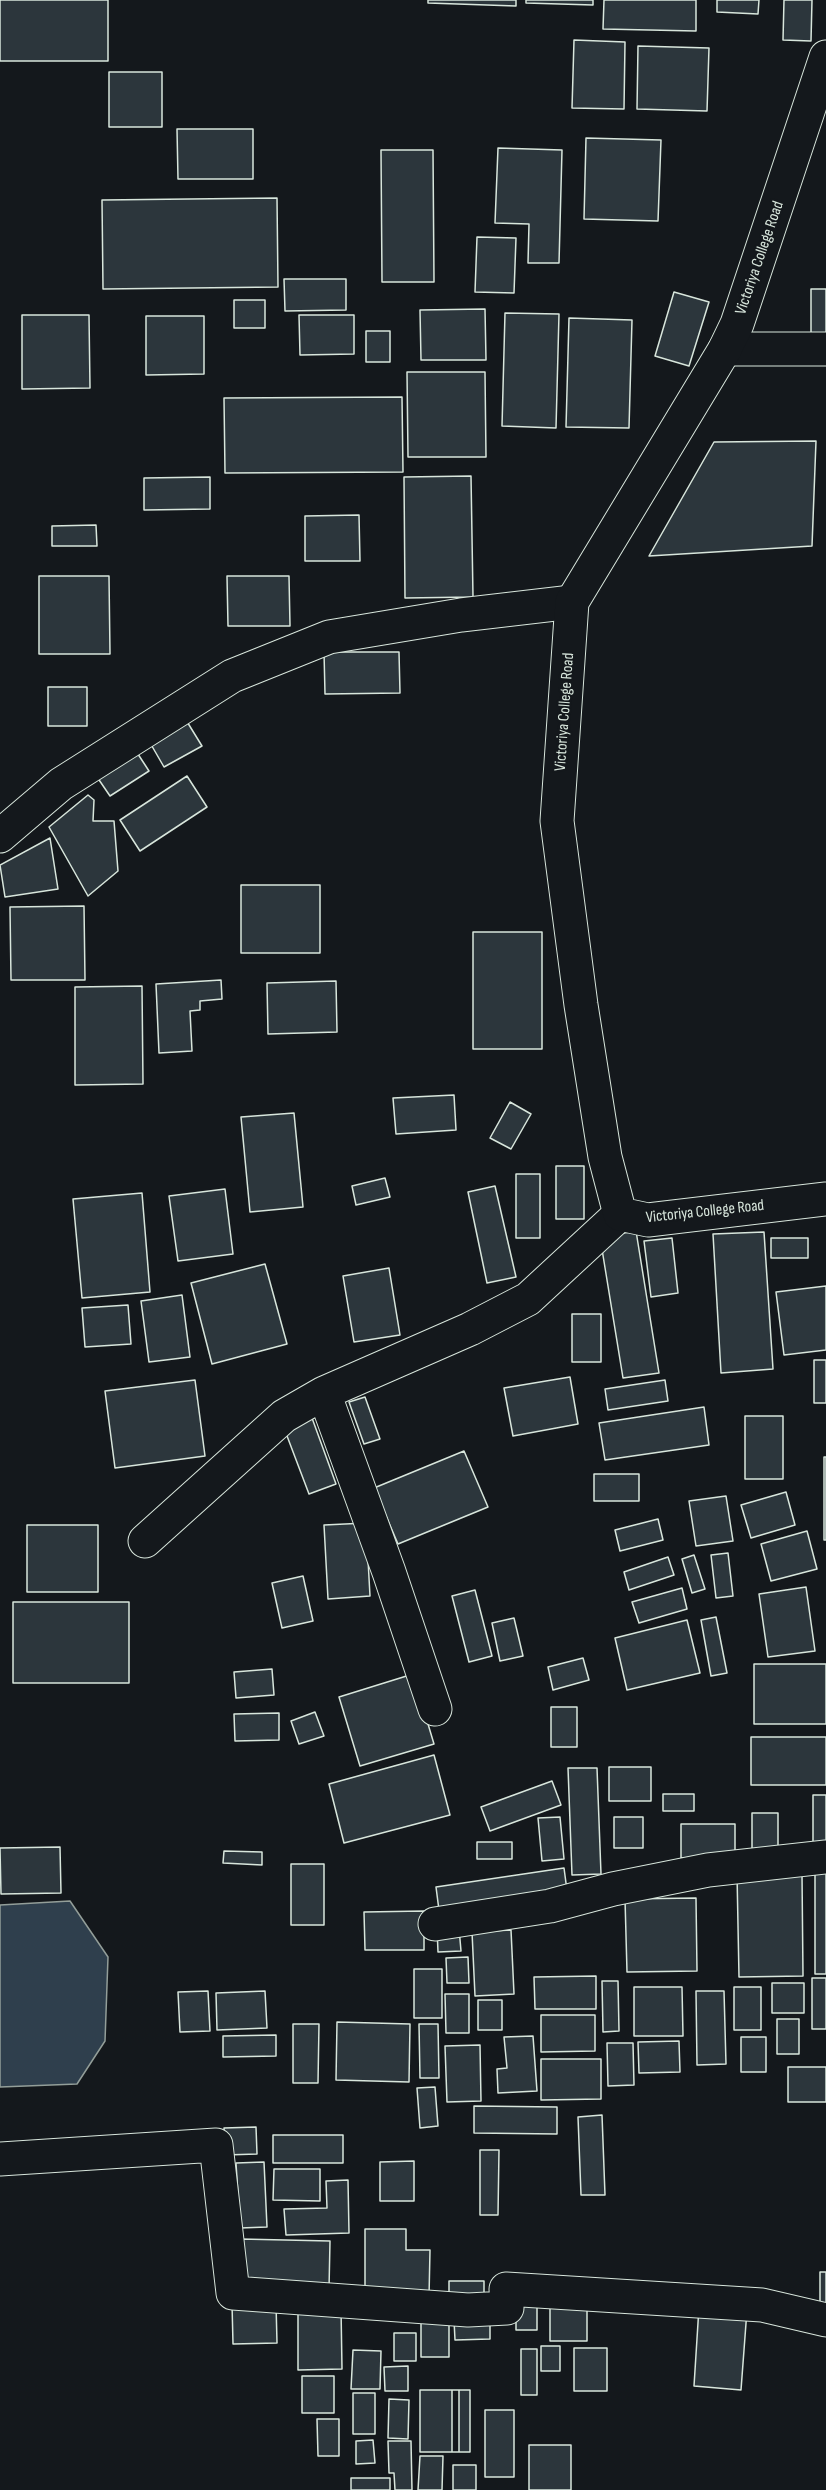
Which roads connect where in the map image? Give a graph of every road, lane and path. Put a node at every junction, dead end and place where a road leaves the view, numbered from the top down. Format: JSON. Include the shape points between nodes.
{"nodes":[{"id":1,"x":826,"y":57,"type":"edge"},
{"id":2,"x":725,"y":349,"type":"junction"},
{"id":3,"x":826,"y":349,"type":"edge"},
{"id":4,"x":572,"y":602,"type":"junction"},
{"id":5,"x":0,"y":836,"type":"edge"},
{"id":6,"x":826,"y":1199,"type":"edge"},
{"id":7,"x":620,"y":1214,"type":"junction"},
{"id":8,"x":324,"y":1393,"type":"junction"},
{"id":9,"x":145,"y":1541,"type":"dead end"},
{"id":10,"x":435,"y":1709,"type":"dead end"},
{"id":11,"x":826,"y":1857,"type":"edge"},
{"id":12,"x":435,"y":1924,"type":"dead end"},
{"id":13,"x":0,"y":2159,"type":"edge"},
{"id":14,"x":826,"y":2320,"type":"edge"}],
"edges":[{"from":1,"to":2,"type":"street","name":"Victoriya College Road","via":[[737,324]]},
{"from":2,"to":3,"type":"street"},
{"from":2,"to":4,"type":"street","name":"Victoriya College Road"},
{"from":4,"to":5,"type":"street","via":[[329,637],[232,676],[61,784]]},
{"from":4,"to":7,"type":"street","name":"Victoriya College Road","via":[[557,821],[582,1017],[605,1157]]},
{"from":6,"to":7,"type":"street","name":"Victoriya College Road","via":[[648,1220]]},
{"from":7,"to":8,"type":"street","via":[[528,1299]]},
{"from":8,"to":9,"type":"street","via":[[284,1416]]},
{"from":8,"to":10,"type":"street"},
{"from":11,"to":12,"type":"street","via":[[708,1870],[550,1906]]},
{"from":13,"to":14,"type":"street","via":[[216,2145],[233,2293],[468,2310],[507,2308],[506,2289],[762,2305]]}]}
